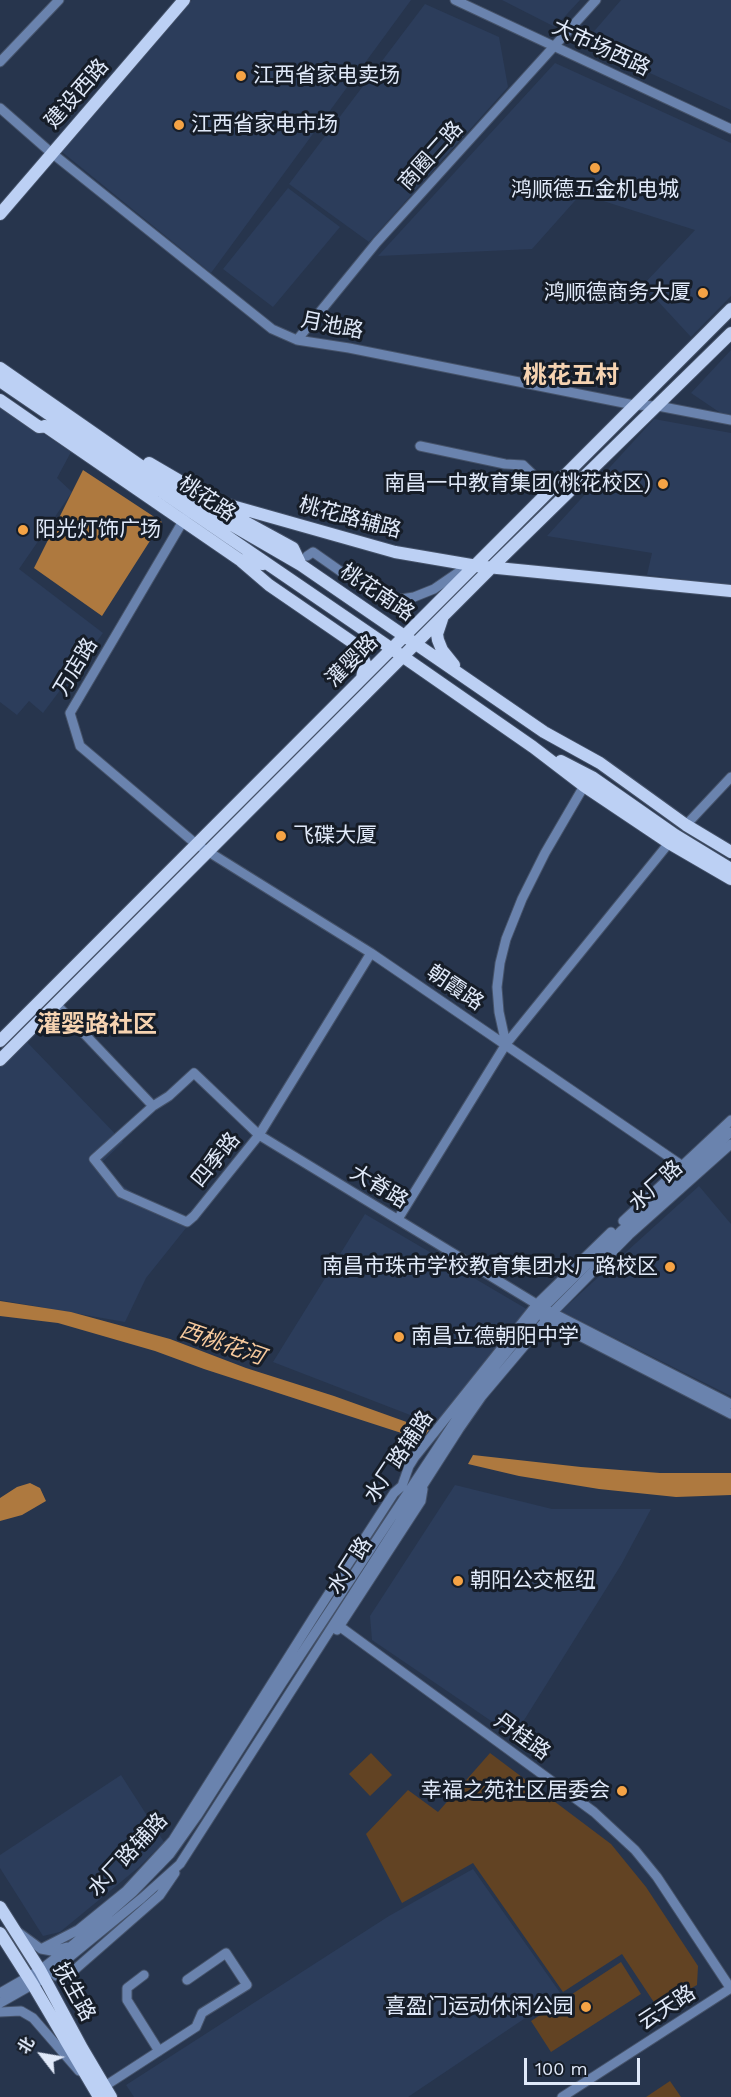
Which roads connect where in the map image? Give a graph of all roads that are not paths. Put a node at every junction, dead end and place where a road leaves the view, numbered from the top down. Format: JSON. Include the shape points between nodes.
{"nodes":[{"id":1,"x":59,"y":0,"type":"edge"},
{"id":2,"x":177,"y":0,"type":"edge"},
{"id":3,"x":184,"y":0,"type":"edge"},
{"id":4,"x":455,"y":0,"type":"edge"},
{"id":5,"x":596,"y":0,"type":"edge"},
{"id":6,"x":555,"y":47,"type":"junction"},
{"id":7,"x":0,"y":62,"type":"edge"},
{"id":8,"x":0,"y":108,"type":"edge"},
{"id":9,"x":731,"y":129,"type":"edge"},
{"id":10,"x":50,"y":151,"type":"junction"},
{"id":11,"x":0,"y":206,"type":"edge"},
{"id":12,"x":0,"y":214,"type":"edge"},
{"id":13,"x":731,"y":309,"type":"edge"},
{"id":14,"x":731,"y":333,"type":"edge"},
{"id":15,"x":297,"y":340,"type":"junction"},
{"id":16,"x":0,"y":361,"type":"edge"},
{"id":17,"x":0,"y":368,"type":"edge"},
{"id":18,"x":0,"y":381,"type":"edge"},
{"id":19,"x":0,"y":400,"type":"edge"},
{"id":20,"x":634,"y":405,"type":"junction"},
{"id":21,"x":658,"y":406,"type":"junction"},
{"id":22,"x":731,"y":420,"type":"edge"},
{"id":23,"x":66,"y":421,"type":"junction"},
{"id":24,"x":45,"y":426,"type":"junction"},
{"id":25,"x":420,"y":446,"type":"dead end"},
{"id":26,"x":550,"y":491,"type":"junction"},
{"id":27,"x":187,"y":516,"type":"junction"},
{"id":28,"x":270,"y":516,"type":"junction"},
{"id":29,"x":262,"y":531,"type":"junction"},
{"id":30,"x":240,"y":560,"type":"junction"},
{"id":31,"x":304,"y":560,"type":"junction"},
{"id":32,"x":269,"y":565,"type":"junction"},
{"id":33,"x":473,"y":565,"type":"junction"},
{"id":34,"x":492,"y":567,"type":"junction"},
{"id":35,"x":731,"y":591,"type":"edge"},
{"id":36,"x":444,"y":616,"type":"junction"},
{"id":37,"x":405,"y":636,"type":"junction"},
{"id":38,"x":416,"y":644,"type":"junction"},
{"id":39,"x":392,"y":649,"type":"junction"},
{"id":40,"x":403,"y":657,"type":"junction"},
{"id":41,"x":362,"y":678,"type":"junction"},
{"id":42,"x":466,"y":679,"type":"junction"},
{"id":43,"x":544,"y":732,"type":"junction"},
{"id":44,"x":731,"y":777,"type":"edge"},
{"id":45,"x":590,"y":779,"type":"junction"},
{"id":46,"x":686,"y":825,"type":"junction"},
{"id":47,"x":669,"y":843,"type":"junction"},
{"id":48,"x":196,"y":844,"type":"junction"},
{"id":49,"x":208,"y":852,"type":"junction"},
{"id":50,"x":731,"y":852,"type":"edge"},
{"id":51,"x":731,"y":864,"type":"edge"},
{"id":52,"x":731,"y":869,"type":"edge"},
{"id":53,"x":731,"y":879,"type":"edge"},
{"id":54,"x":371,"y":953,"type":"junction"},
{"id":55,"x":56,"y":1004,"type":"junction"},
{"id":56,"x":0,"y":1041,"type":"edge"},
{"id":57,"x":506,"y":1044,"type":"junction"},
{"id":58,"x":0,"y":1060,"type":"edge"},
{"id":59,"x":153,"y":1106,"type":"junction"},
{"id":60,"x":731,"y":1120,"type":"edge"},
{"id":61,"x":731,"y":1132,"type":"edge"},
{"id":62,"x":260,"y":1135,"type":"junction"},
{"id":63,"x":731,"y":1143,"type":"edge"},
{"id":64,"x":731,"y":1149,"type":"edge"},
{"id":65,"x":689,"y":1170,"type":"junction"},
{"id":66,"x":398,"y":1219,"type":"junction"},
{"id":67,"x":543,"y":1312,"type":"junction"},
{"id":68,"x":731,"y":1404,"type":"edge"},
{"id":69,"x":731,"y":1414,"type":"edge"},
{"id":70,"x":337,"y":1625,"type":"junction"},
{"id":71,"x":273,"y":1719,"type":"junction"},
{"id":72,"x":0,"y":1907,"type":"edge"},
{"id":73,"x":12,"y":1927,"type":"junction"},
{"id":74,"x":0,"y":1933,"type":"edge"},
{"id":75,"x":75,"y":1943,"type":"junction"},
{"id":76,"x":41,"y":1949,"type":"junction"},
{"id":77,"x":47,"y":1974,"type":"junction"},
{"id":78,"x":144,"y":1975,"type":"dead end"},
{"id":79,"x":187,"y":1980,"type":"dead end"},
{"id":80,"x":31,"y":1981,"type":"junction"},
{"id":81,"x":731,"y":1989,"type":"edge"},
{"id":82,"x":0,"y":1993,"type":"edge"},
{"id":83,"x":0,"y":2003,"type":"edge"},
{"id":84,"x":0,"y":2012,"type":"edge"},
{"id":85,"x":33,"y":2018,"type":"junction"},
{"id":86,"x":0,"y":2019,"type":"edge"},
{"id":87,"x":159,"y":2051,"type":"junction"},
{"id":88,"x":103,"y":2092,"type":"edge"},
{"id":89,"x":562,"y":2097,"type":"edge"}],
"edges":[{"from":1,"to":7,"type":"street"},
{"from":2,"to":10,"type":"main road","name":"建设西路"},
{"from":3,"to":10,"type":"main road","name":"建设西路"},
{"from":4,"to":6,"type":"street","name":"大市场西路"},
{"from":5,"to":6,"type":"street","name":"商圈二路"},
{"from":6,"to":9,"type":"street","name":"大市场西路"},
{"from":6,"to":15,"type":"street","name":"商圈二路","via":[[377,242]]},
{"from":8,"to":10,"type":"street","name":"月池路"},
{"from":10,"to":11,"type":"main road","name":"建设西路"},
{"from":10,"to":12,"type":"main road","name":"建设西路"},
{"from":10,"to":15,"type":"street","name":"月池路","via":[[270,327]]},
{"from":13,"to":20,"type":"main road","name":"灌婴路"},
{"from":14,"to":21,"type":"main road","name":"灌婴路"},
{"from":15,"to":20,"type":"street","name":"月池路"},
{"from":16,"to":28,"type":"main road","name":"桃花路辅路","via":[[185,484],[225,504]]},
{"from":17,"to":23,"type":"main road","name":"桃花南路"},
{"from":18,"to":23,"type":"main road","name":"桃花路"},
{"from":19,"to":24,"type":"main road","via":[[39,427]]},
{"from":20,"to":21,"type":"street","name":"月池路"},
{"from":20,"to":26,"type":"main road","name":"灌婴路"},
{"from":21,"to":22,"type":"street","name":"月池路"},
{"from":21,"to":34,"type":"main road","name":"灌婴路"},
{"from":23,"to":24,"type":"main road"},
{"from":23,"to":27,"type":"main road","name":"桃花路"},
{"from":23,"to":29,"type":"main road"},
{"from":23,"to":31,"type":"main road","name":"桃花南路","via":[[194,503]]},
{"from":24,"to":27,"type":"main road"},
{"from":25,"to":26,"type":"street","via":[[523,465]]},
{"from":26,"to":33,"type":"main road","name":"灌婴路"},
{"from":27,"to":30,"type":"main road"},
{"from":27,"to":32,"type":"main road","name":"桃花路"},
{"from":27,"to":48,"type":"street","name":"万店路","via":[[70,713],[80,746]]},
{"from":28,"to":29,"type":"street"},
{"from":28,"to":33,"type":"main road","name":"桃花路辅路","via":[[395,552]]},
{"from":29,"to":31,"type":"main road","via":[[293,548]]},
{"from":30,"to":32,"type":"main road"},
{"from":30,"to":41,"type":"main road","via":[[269,585],[352,642],[365,663]]},
{"from":31,"to":33,"type":"street","via":[[313,552],[388,601],[434,589]]},
{"from":31,"to":37,"type":"main road","name":"桃花南路"},
{"from":32,"to":39,"type":"main road","name":"桃花路"},
{"from":33,"to":34,"type":"main road","name":"桃花路辅路"},
{"from":33,"to":37,"type":"main road","name":"灌婴路"},
{"from":34,"to":35,"type":"main road","name":"桃花路辅路"},
{"from":34,"to":36,"type":"main road","name":"灌婴路"},
{"from":36,"to":38,"type":"main road","name":"灌婴路"},
{"from":36,"to":42,"type":"main road","via":[[438,640]]},
{"from":37,"to":38,"type":"main road","name":"桃花南路"},
{"from":37,"to":39,"type":"main road","name":"灌婴路"},
{"from":38,"to":40,"type":"main road","name":"灌婴路"},
{"from":38,"to":42,"type":"main road","name":"桃花南路"},
{"from":39,"to":40,"type":"main road","name":"桃花南路"},
{"from":39,"to":41,"type":"main road","name":"灌婴路"},
{"from":40,"to":45,"type":"main road","name":"桃花南路","via":[[533,747]]},
{"from":40,"to":49,"type":"main road","name":"灌婴路"},
{"from":41,"to":48,"type":"main road","name":"灌婴路"},
{"from":42,"to":43,"type":"main road","name":"桃花南路"},
{"from":43,"to":45,"type":"main road"},
{"from":43,"to":46,"type":"main road","name":"桃花南路","via":[[600,763]]},
{"from":44,"to":46,"type":"street"},
{"from":45,"to":47,"type":"main road"},
{"from":45,"to":51,"type":"main road"},
{"from":45,"to":52,"type":"main road"},
{"from":45,"to":57,"type":"street","via":[[545,853],[506,939],[497,987]]},
{"from":46,"to":50,"type":"main road","name":"桃花南路"},
{"from":47,"to":53,"type":"main road"},
{"from":47,"to":57,"type":"street"},
{"from":48,"to":49,"type":"street","name":"朝霞路"},
{"from":48,"to":56,"type":"main road","name":"灌婴路"},
{"from":49,"to":54,"type":"street","name":"朝霞路"},
{"from":49,"to":55,"type":"main road","name":"灌婴路"},
{"from":54,"to":57,"type":"street","name":"朝霞路"},
{"from":54,"to":62,"type":"street","name":"四季路"},
{"from":55,"to":58,"type":"main road","name":"灌婴路"},
{"from":55,"to":59,"type":"street"},
{"from":57,"to":65,"type":"street","name":"朝霞路"},
{"from":57,"to":66,"type":"street"},
{"from":59,"to":62,"type":"street","name":"大脊路","via":[[194,1072]]},
{"from":59,"to":62,"type":"street","name":"四季路","via":[[94,1159],[121,1193],[187,1221]]},
{"from":60,"to":65,"type":"street"},
{"from":61,"to":65,"type":"street","name":"水厂路"},
{"from":62,"to":66,"type":"street","name":"大脊路"},
{"from":63,"to":65,"type":"street","name":"水厂路"},
{"from":64,"to":67,"type":"street","name":"水厂路辅路","via":[[577,1293]]},
{"from":65,"to":67,"type":"street","name":"水厂路","via":[[622,1230]]},
{"from":66,"to":67,"type":"street","name":"大脊路"},
{"from":67,"to":68,"type":"street","name":"大脊路"},
{"from":67,"to":69,"type":"street","name":"大脊路"},
{"from":67,"to":70,"type":"street","name":"水厂路","via":[[423,1485]]},
{"from":67,"to":75,"type":"street","name":"水厂路","via":[[475,1391],[170,1854]]},
{"from":67,"to":76,"type":"street","name":"水厂路辅路","via":[[409,1466],[402,1486],[173,1840],[118,1897],[78,1930]]},
{"from":70,"to":71,"type":"street","name":"水厂路"},
{"from":70,"to":81,"type":"street","name":"丹桂路","via":[[594,1812],[657,1877]]},
{"from":71,"to":77,"type":"street","name":"水厂路","via":[[180,1864]]},
{"from":71,"to":77,"type":"street","name":"水厂路辅路","via":[[160,1895],[72,1972]]},
{"from":72,"to":73,"type":"main road","name":"抚生路"},
{"from":73,"to":76,"type":"street"},
{"from":73,"to":77,"type":"main road","name":"抚生路"},
{"from":74,"to":80,"type":"main road","name":"抚生路"},
{"from":75,"to":76,"type":"street","via":[[59,1950]]},
{"from":75,"to":77,"type":"street","name":"水厂路"},
{"from":77,"to":80,"type":"street","name":"水厂路"},
{"from":77,"to":88,"type":"main road","name":"抚生路","via":[[51,1990]]},
{"from":78,"to":87,"type":"street","via":[[127,1988],[128,2000]]},
{"from":79,"to":87,"type":"street","via":[[226,1953],[247,1985],[202,2013],[195,2027]]},
{"from":80,"to":82,"type":"street","name":"水厂路"},
{"from":80,"to":83,"type":"street","name":"水厂路"},
{"from":80,"to":88,"type":"main road","name":"抚生路"},
{"from":81,"to":89,"type":"street","name":"云天路"},
{"from":84,"to":85,"type":"street","via":[[21,2011]]},
{"from":85,"to":86,"type":"street"},
{"from":85,"to":88,"type":"street"},
{"from":87,"to":88,"type":"street"}]}
